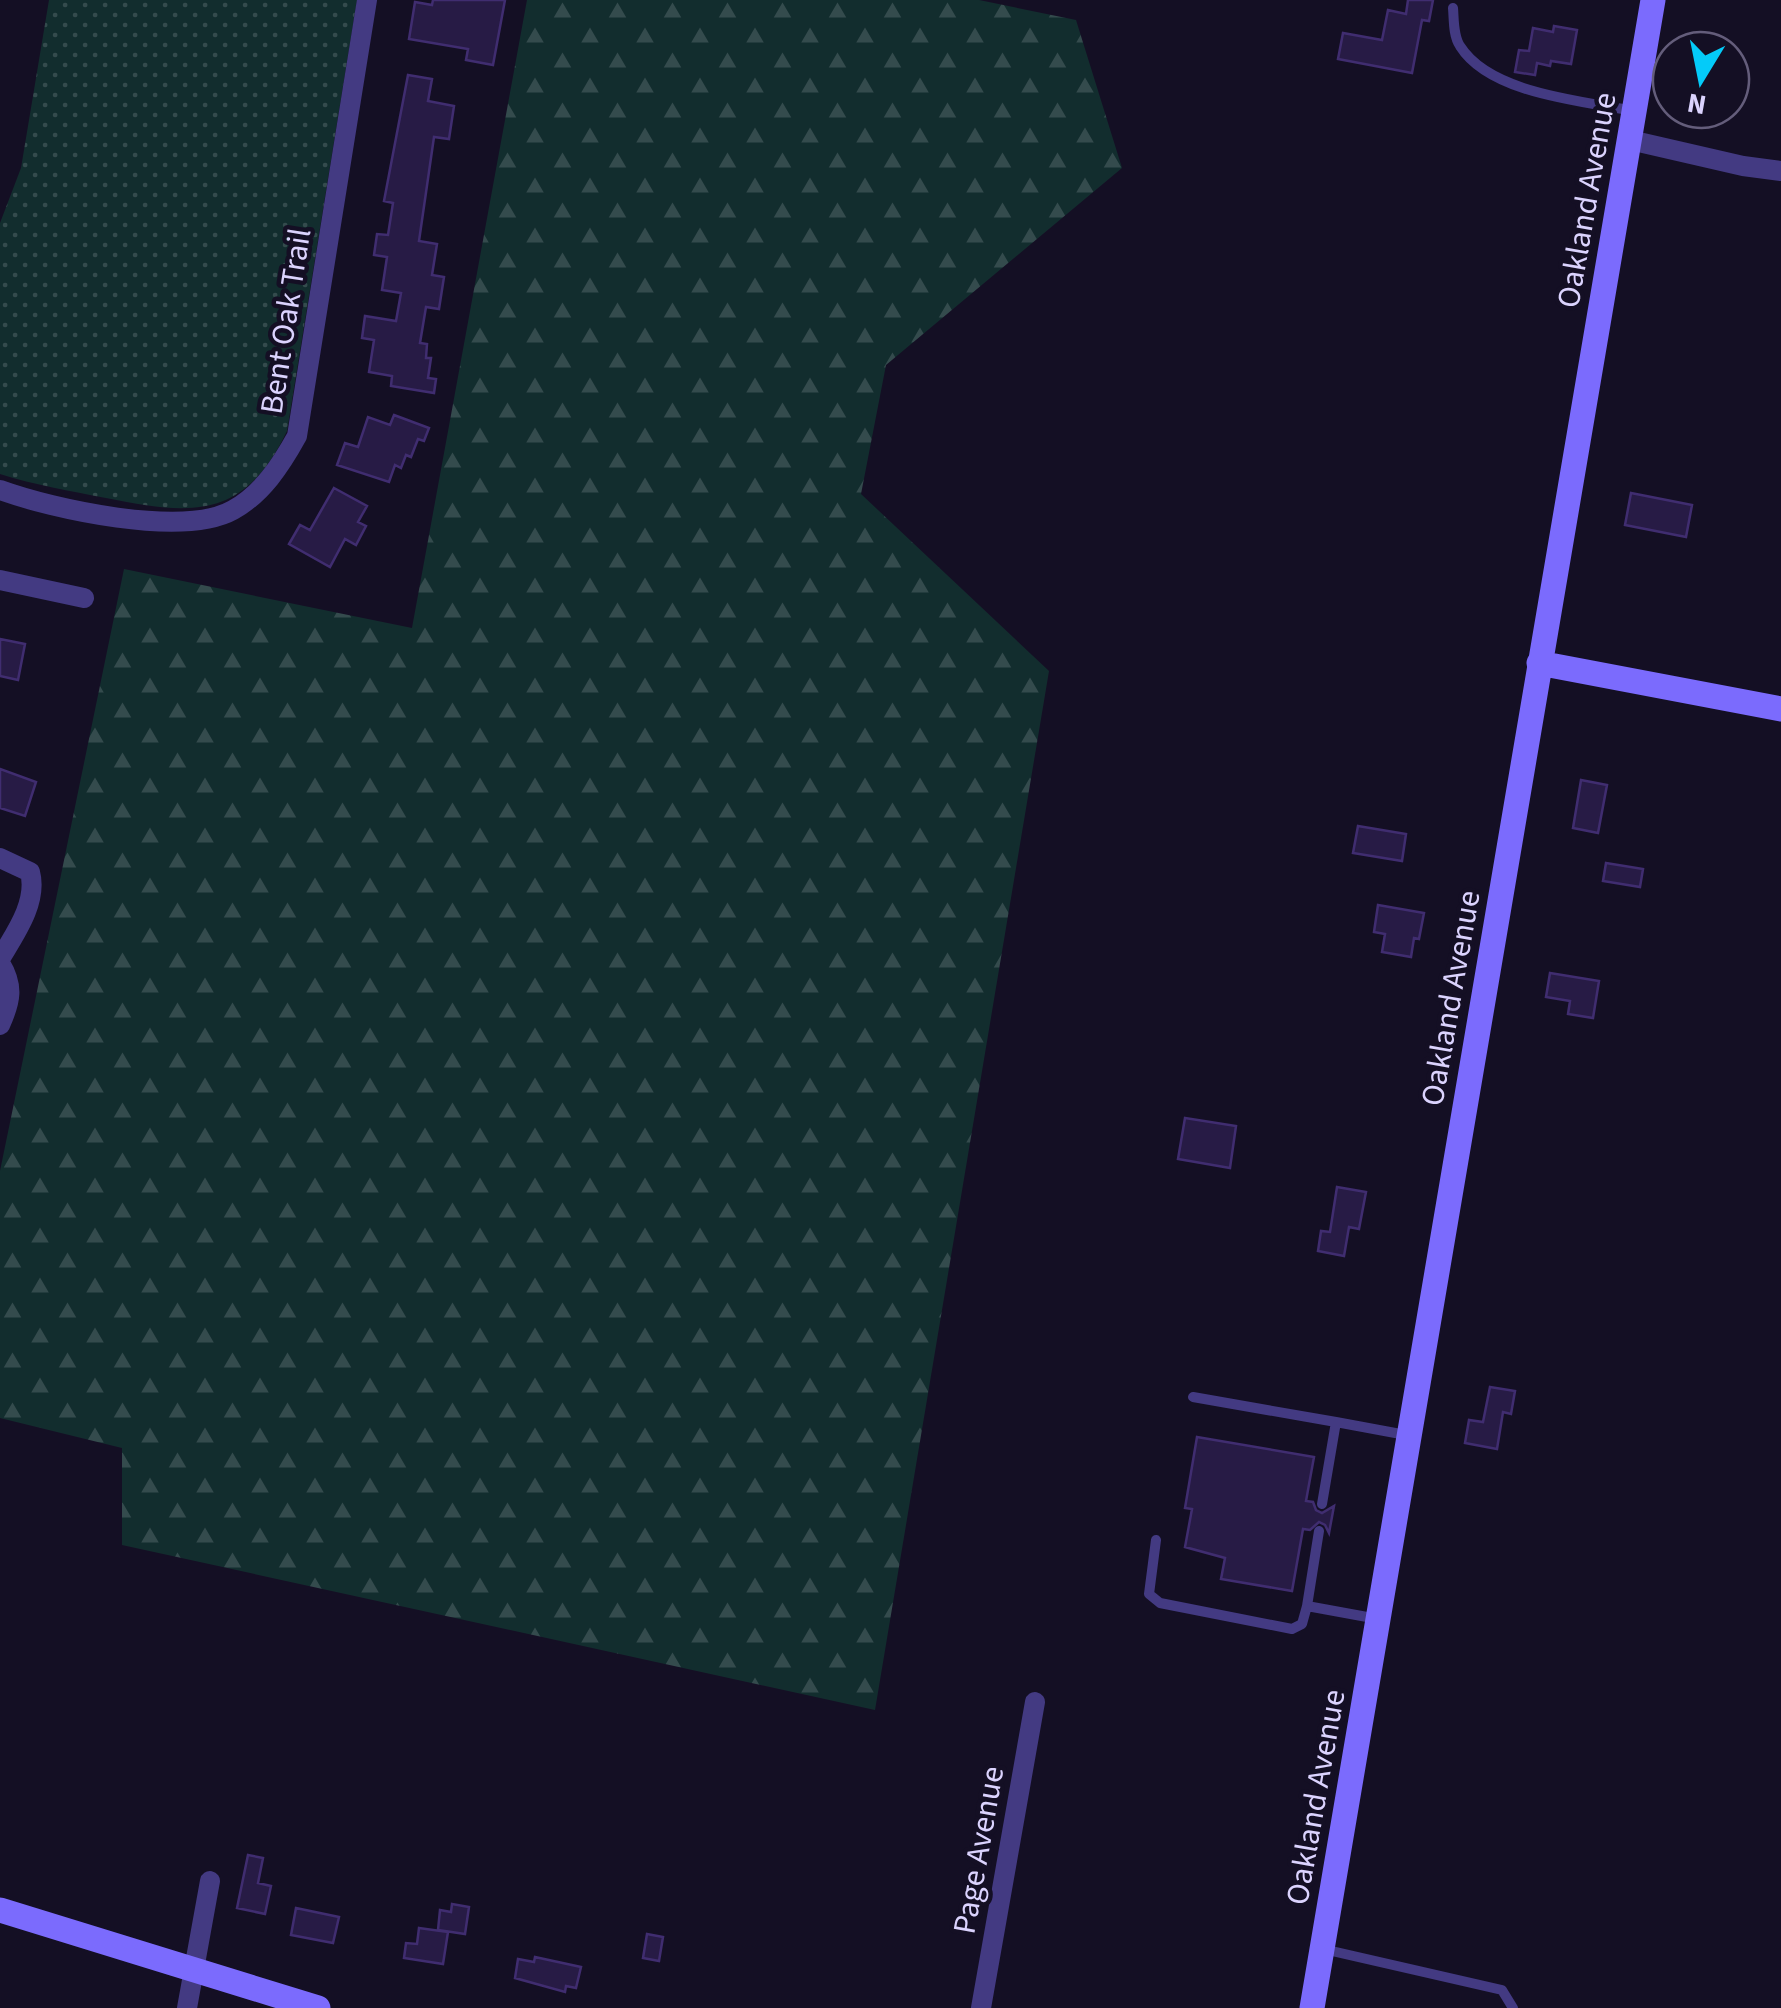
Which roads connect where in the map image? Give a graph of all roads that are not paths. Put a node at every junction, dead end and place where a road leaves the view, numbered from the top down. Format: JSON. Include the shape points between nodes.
{"nodes":[{"id":1,"x":367,"y":0,"type":"edge"},
{"id":2,"x":1654,"y":0,"type":"edge"},
{"id":3,"x":1453,"y":8,"type":"dead end"},
{"id":4,"x":1634,"y":111,"type":"junction"},
{"id":5,"x":1630,"y":140,"type":"junction"},
{"id":6,"x":1781,"y":172,"type":"edge"},
{"id":7,"x":0,"y":490,"type":"edge"},
{"id":8,"x":0,"y":580,"type":"edge"},
{"id":9,"x":84,"y":598,"type":"dead end"},
{"id":10,"x":1539,"y":663,"type":"junction"},
{"id":11,"x":1781,"y":709,"type":"edge"},
{"id":12,"x":0,"y":858,"type":"edge"},
{"id":13,"x":0,"y":961,"type":"edge"},
{"id":14,"x":0,"y":1025,"type":"edge"},
{"id":15,"x":1193,"y":1397,"type":"dead end"},
{"id":16,"x":1336,"y":1422,"type":"junction"},
{"id":17,"x":1409,"y":1435,"type":"junction"},
{"id":18,"x":1322,"y":1504,"type":"dead end"},
{"id":19,"x":1318,"y":1532,"type":"dead end"},
{"id":20,"x":1156,"y":1540,"type":"dead end"},
{"id":21,"x":1306,"y":1606,"type":"junction"},
{"id":22,"x":1378,"y":1620,"type":"junction"},
{"id":23,"x":1035,"y":1702,"type":"dead end"},
{"id":24,"x":210,"y":1881,"type":"dead end"},
{"id":25,"x":0,"y":1910,"type":"edge"},
{"id":26,"x":1322,"y":1948,"type":"junction"},
{"id":27,"x":194,"y":1970,"type":"junction"},
{"id":28,"x":188,"y":2008,"type":"edge"},
{"id":29,"x":318,"y":2008,"type":"edge"},
{"id":30,"x":981,"y":2008,"type":"edge"},
{"id":31,"x":1312,"y":2008,"type":"edge"},
{"id":32,"x":1513,"y":2008,"type":"edge"}],
"edges":[{"from":1,"to":7,"type":"street","name":"Bent Oak Trail","via":[[297,436],[282,463],[232,511],[193,522],[130,520]]},
{"from":2,"to":4,"type":"street","name":"Oakland Avenue"},
{"from":3,"to":4,"type":"lane","via":[[1457,43],[1504,81]]},
{"from":4,"to":5,"type":"street","name":"Oakland Avenue"},
{"from":5,"to":6,"type":"street"},
{"from":5,"to":10,"type":"street","name":"Oakland Avenue"},
{"from":8,"to":9,"type":"street"},
{"from":10,"to":11,"type":"street"},
{"from":10,"to":17,"type":"street","name":"Oakland Avenue"},
{"from":12,"to":13,"type":"street","via":[[30,872],[34,884]]},
{"from":13,"to":14,"type":"street","via":[[11,997]]},
{"from":15,"to":16,"type":"lane"},
{"from":16,"to":17,"type":"lane"},
{"from":16,"to":18,"type":"lane"},
{"from":17,"to":22,"type":"street","name":"Oakland Avenue"},
{"from":19,"to":21,"type":"lane"},
{"from":20,"to":21,"type":"lane","via":[[1148,1585],[1153,1600],[1292,1629],[1302,1624]]},
{"from":21,"to":22,"type":"lane"},
{"from":22,"to":26,"type":"street","name":"Oakland Avenue"},
{"from":23,"to":30,"type":"street","name":"Page Avenue"},
{"from":24,"to":27,"type":"street"},
{"from":25,"to":27,"type":"street"},
{"from":26,"to":31,"type":"street","name":"Oakland Avenue"},
{"from":26,"to":32,"type":"lane","via":[[1502,1990]]},
{"from":27,"to":28,"type":"street"},
{"from":27,"to":29,"type":"street"}]}
